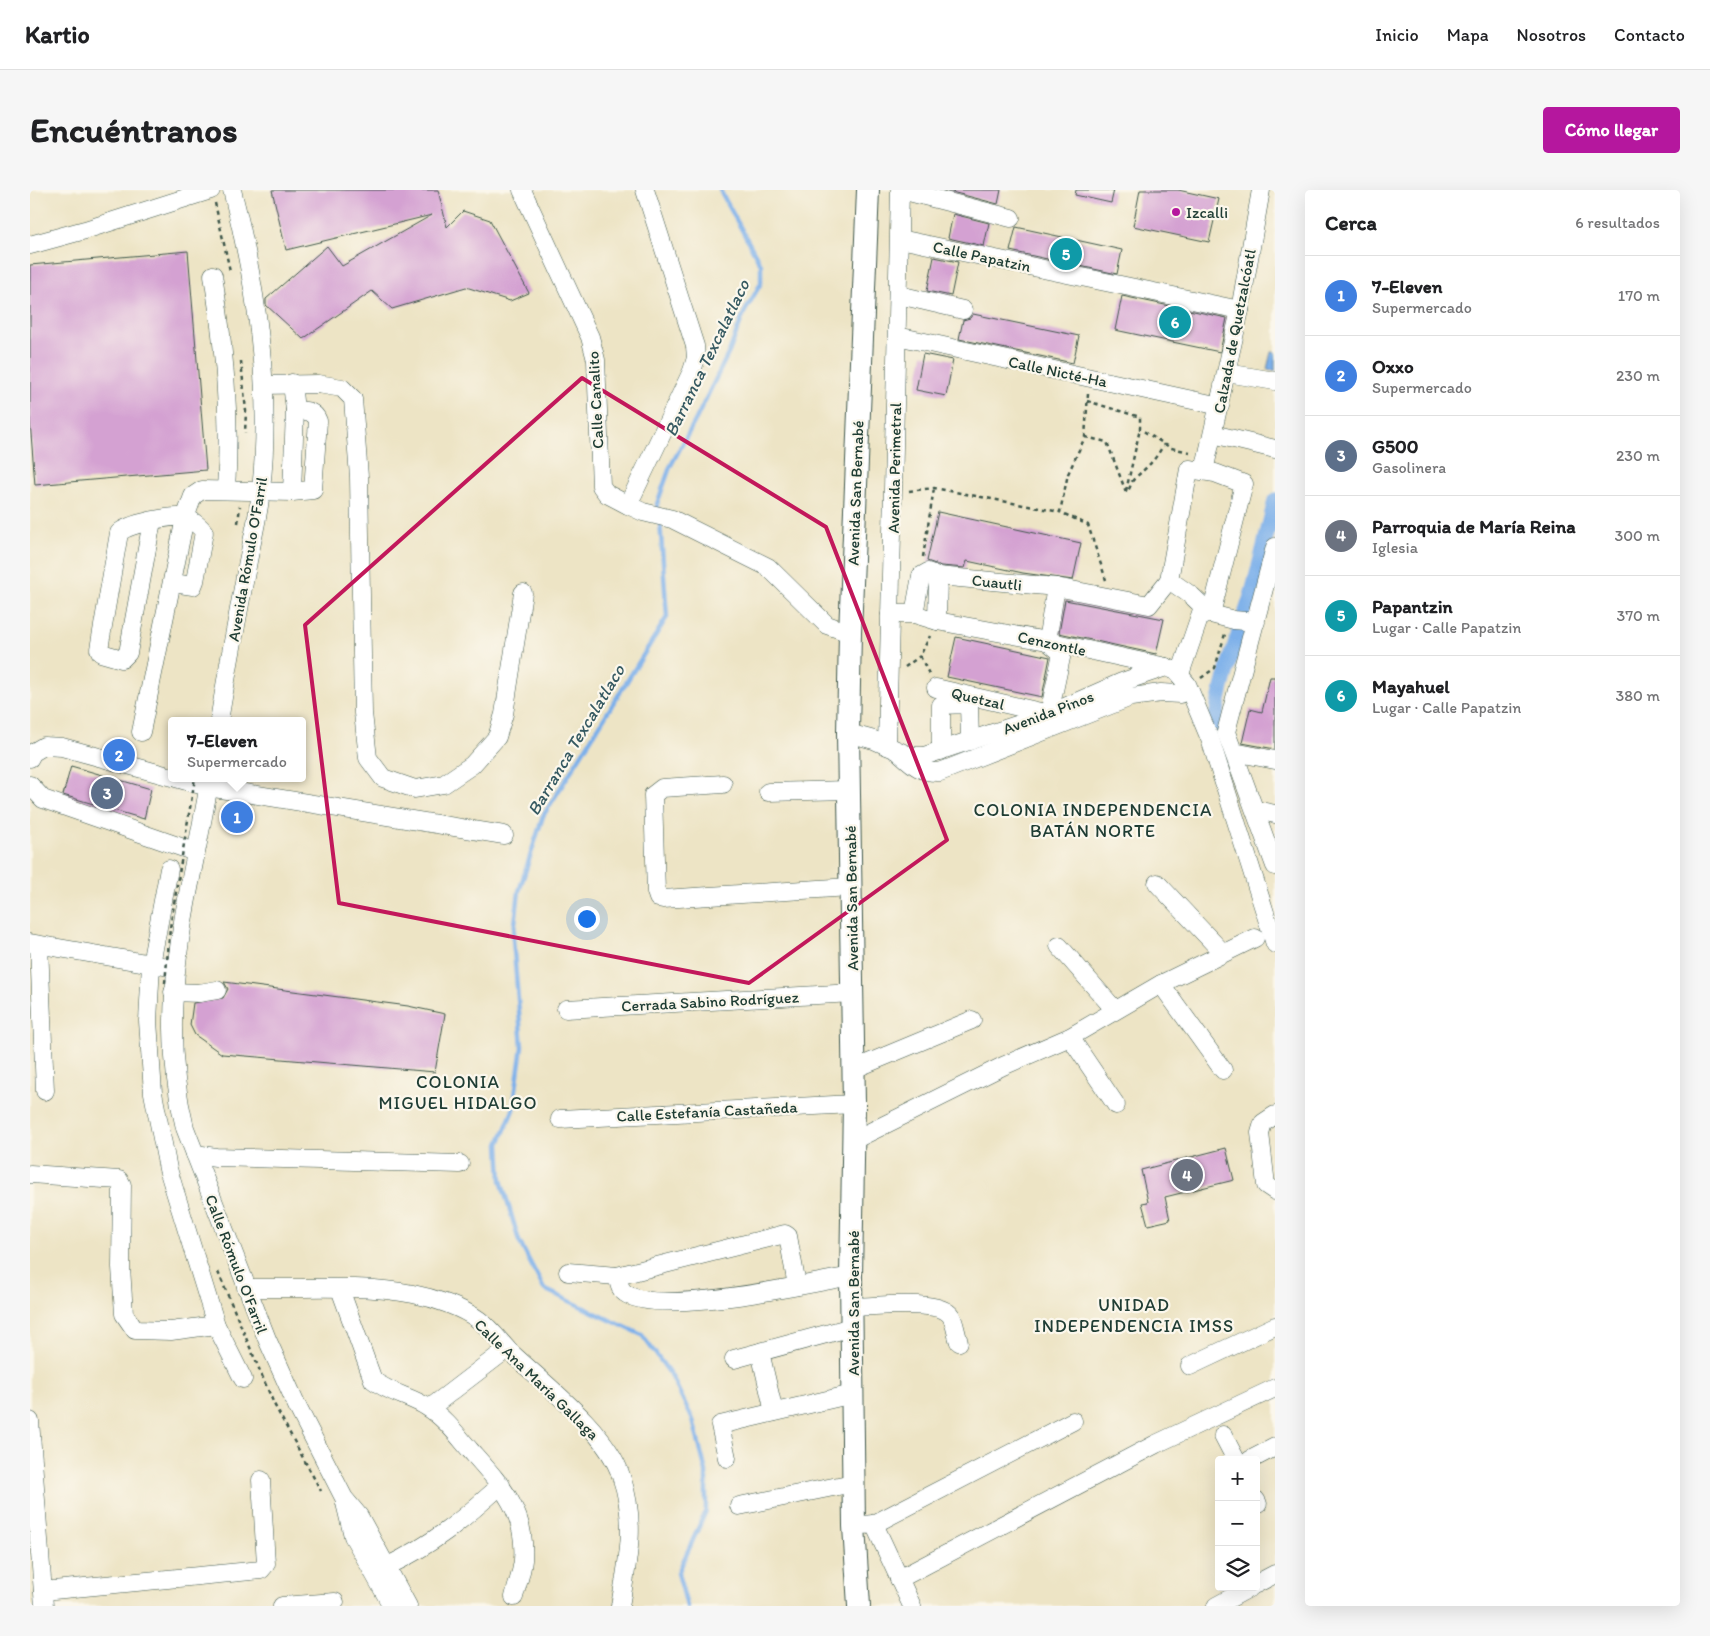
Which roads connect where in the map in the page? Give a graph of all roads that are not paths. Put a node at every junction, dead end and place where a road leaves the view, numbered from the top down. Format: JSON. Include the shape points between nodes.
{"nodes":[{"id":1,"x":232,"y":190,"type":"edge"},
{"id":2,"x":522,"y":190,"type":"edge"},
{"id":3,"x":645,"y":190,"type":"edge"},
{"id":4,"x":868,"y":190,"type":"edge"},
{"id":5,"x":901,"y":190,"type":"edge"},
{"id":6,"x":1261,"y":190,"type":"edge"},
{"id":7,"x":203,"y":191,"type":"edge"},
{"id":8,"x":1012,"y":218,"type":"dead end"},
{"id":9,"x":900,"y":239,"type":"junction"},
{"id":10,"x":30,"y":245,"type":"edge"},
{"id":11,"x":213,"y":275,"type":"dead end"},
{"id":12,"x":899,"y":295,"type":"junction"},
{"id":13,"x":963,"y":310,"type":"dead end"},
{"id":14,"x":1240,"y":310,"type":"junction"},
{"id":15,"x":897,"y":336,"type":"junction"},
{"id":16,"x":1227,"y":372,"type":"junction"},
{"id":17,"x":1275,"y":381,"type":"edge"},
{"id":18,"x":292,"y":383,"type":"junction"},
{"id":19,"x":264,"y":384,"type":"junction"},
{"id":20,"x":1220,"y":406,"type":"junction"},
{"id":21,"x":295,"y":410,"type":"junction"},
{"id":22,"x":1213,"y":434,"type":"junction"},
{"id":23,"x":1275,"y":449,"type":"edge"},
{"id":24,"x":1205,"y":464,"type":"junction"},
{"id":25,"x":226,"y":489,"type":"junction"},
{"id":26,"x":261,"y":491,"type":"junction"},
{"id":27,"x":292,"y":492,"type":"junction"},
{"id":28,"x":635,"y":508,"type":"junction"},
{"id":29,"x":185,"y":518,"type":"junction"},
{"id":30,"x":152,"y":521,"type":"junction"},
{"id":31,"x":1275,"y":546,"type":"edge"},
{"id":32,"x":930,"y":576,"type":"junction"},
{"id":33,"x":1169,"y":580,"type":"junction"},
{"id":34,"x":1056,"y":588,"type":"junction"},
{"id":35,"x":523,"y":593,"type":"dead end"},
{"id":36,"x":1268,"y":601,"type":"edge"},
{"id":37,"x":1207,"y":610,"type":"junction"},
{"id":38,"x":890,"y":614,"type":"junction"},
{"id":39,"x":914,"y":614,"type":"junction"},
{"id":40,"x":937,"y":621,"type":"junction"},
{"id":41,"x":1254,"y":621,"type":"junction"},
{"id":42,"x":850,"y":634,"type":"junction"},
{"id":43,"x":1047,"y":641,"type":"junction"},
{"id":44,"x":1178,"y":676,"type":"junction"},
{"id":45,"x":936,"y":688,"type":"road end"},
{"id":46,"x":1049,"y":714,"type":"junction"},
{"id":47,"x":220,"y":717,"type":"edge"},
{"id":48,"x":141,"y":732,"type":"dead end"},
{"id":49,"x":848,"y":733,"type":"junction"},
{"id":50,"x":970,"y":741,"type":"junction"},
{"id":51,"x":893,"y":749,"type":"junction"},
{"id":52,"x":941,"y":751,"type":"junction"},
{"id":53,"x":1234,"y":752,"type":"junction"},
{"id":54,"x":30,"y":758,"type":"edge"},
{"id":55,"x":1275,"y":760,"type":"edge"},
{"id":56,"x":168,"y":776,"type":"edge"},
{"id":57,"x":204,"y":782,"type":"edge"},
{"id":58,"x":210,"y":782,"type":"edge"},
{"id":59,"x":722,"y":784,"type":"dead end"},
{"id":60,"x":30,"y":785,"type":"edge"},
{"id":61,"x":849,"y":790,"type":"junction"},
{"id":62,"x":768,"y":792,"type":"dead end"},
{"id":63,"x":1256,"y":810,"type":"junction"},
{"id":64,"x":1275,"y":814,"type":"edge"},
{"id":65,"x":504,"y":835,"type":"dead end"},
{"id":66,"x":195,"y":852,"type":"junction"},
{"id":67,"x":1275,"y":866,"type":"edge"},
{"id":68,"x":169,"y":869,"type":"dead end"},
{"id":69,"x":1157,"y":883,"type":"dead end"},
{"id":70,"x":850,"y":887,"type":"junction"},
{"id":71,"x":1255,"y":938,"type":"dead end"},
{"id":72,"x":35,"y":944,"type":"edge"},
{"id":73,"x":1275,"y":944,"type":"edge"},
{"id":74,"x":1059,"y":946,"type":"dead end"},
{"id":75,"x":1223,"y":953,"type":"junction"},
{"id":76,"x":150,"y":964,"type":"junction"},
{"id":77,"x":175,"y":968,"type":"junction"},
{"id":78,"x":1161,"y":984,"type":"junction"},
{"id":79,"x":169,"y":988,"type":"junction"},
{"id":80,"x":217,"y":990,"type":"dead end"},
{"id":81,"x":853,"y":993,"type":"junction"},
{"id":82,"x":566,"y":1009,"type":"dead end"},
{"id":83,"x":1115,"y":1010,"type":"junction"},
{"id":84,"x":972,"y":1020,"type":"dead end"},
{"id":85,"x":1070,"y":1037,"type":"junction"},
{"id":86,"x":854,"y":1069,"type":"junction"},
{"id":87,"x":1223,"y":1070,"type":"dead end"},
{"id":88,"x":45,"y":1091,"type":"dead end"},
{"id":89,"x":854,"y":1104,"type":"junction"},
{"id":90,"x":1116,"y":1105,"type":"dead end"},
{"id":91,"x":1275,"y":1115,"type":"edge"},
{"id":92,"x":560,"y":1119,"type":"dead end"},
{"id":93,"x":854,"y":1140,"type":"junction"},
{"id":94,"x":195,"y":1154,"type":"junction"},
{"id":95,"x":460,"y":1164,"type":"dead end"},
{"id":96,"x":30,"y":1174,"type":"edge"},
{"id":97,"x":1275,"y":1191,"type":"edge"},
{"id":98,"x":568,"y":1272,"type":"dead end"},
{"id":99,"x":617,"y":1276,"type":"junction"},
{"id":100,"x":851,"y":1276,"type":"junction"},
{"id":101,"x":797,"y":1286,"type":"junction"},
{"id":102,"x":246,"y":1288,"type":"junction"},
{"id":103,"x":340,"y":1289,"type":"junction"},
{"id":104,"x":852,"y":1317,"type":"junction"},
{"id":105,"x":216,"y":1325,"type":"junction"},
{"id":106,"x":1275,"y":1326,"type":"edge"},
{"id":107,"x":959,"y":1342,"type":"dead end"},
{"id":108,"x":508,"y":1349,"type":"junction"},
{"id":109,"x":760,"y":1352,"type":"junction"},
{"id":110,"x":734,"y":1359,"type":"dead end"},
{"id":111,"x":1190,"y":1366,"type":"dead end"},
{"id":112,"x":243,"y":1379,"type":"dead end"},
{"id":113,"x":1275,"y":1388,"type":"edge"},
{"id":114,"x":853,"y":1394,"type":"junction"},
{"id":115,"x":430,"y":1408,"type":"junction"},
{"id":116,"x":774,"y":1412,"type":"junction"},
{"id":117,"x":30,"y":1421,"type":"edge"},
{"id":118,"x":1074,"y":1421,"type":"dead end"},
{"id":119,"x":1223,"y":1435,"type":"dead end"},
{"id":120,"x":1275,"y":1447,"type":"edge"},
{"id":121,"x":1234,"y":1456,"type":"edge"},
{"id":122,"x":1258,"y":1456,"type":"edge"},
{"id":123,"x":727,"y":1458,"type":"dead end"},
{"id":124,"x":261,"y":1480,"type":"dead end"},
{"id":125,"x":854,"y":1483,"type":"junction"},
{"id":126,"x":501,"y":1485,"type":"junction"},
{"id":127,"x":344,"y":1498,"type":"junction"},
{"id":128,"x":739,"y":1506,"type":"dead end"},
{"id":129,"x":864,"y":1525,"type":"junction"},
{"id":130,"x":386,"y":1567,"type":"junction"},
{"id":131,"x":1275,"y":1574,"type":"edge"},
{"id":132,"x":899,"y":1579,"type":"junction"},
{"id":133,"x":1260,"y":1582,"type":"edge"},
{"id":134,"x":1244,"y":1591,"type":"edge"},
{"id":135,"x":514,"y":1597,"type":"dead end"},
{"id":136,"x":43,"y":1598,"type":"edge"},
{"id":137,"x":335,"y":1602,"type":"dead end"},
{"id":138,"x":282,"y":1606,"type":"edge"},
{"id":139,"x":392,"y":1606,"type":"edge"},
{"id":140,"x":408,"y":1606,"type":"edge"},
{"id":141,"x":620,"y":1606,"type":"edge"},
{"id":142,"x":859,"y":1606,"type":"edge"},
{"id":143,"x":912,"y":1606,"type":"edge"},
{"id":144,"x":1216,"y":1606,"type":"edge"}],
"edges":[{"from":1,"to":19,"type":"street","name":"Avenida Rómulo O'Farril","via":[[252,282]]},
{"from":2,"to":28,"type":"street","name":"Calle Canalito","via":[[590,337],[596,360],[601,486],[607,494]]},
{"from":3,"to":28,"type":"street","via":[[696,358]]},
{"from":4,"to":42,"type":"main road","name":"Avenida San Bernabé"},
{"from":5,"to":8,"type":"street"},
{"from":5,"to":9,"type":"street","name":"Avenida Perimetral"},
{"from":6,"to":14,"type":"street","name":"Calzada de Quetzalcóatl"},
{"from":7,"to":10,"type":"street"},
{"from":9,"to":12,"type":"street","name":"Avenida Perimetral"},
{"from":9,"to":14,"type":"street","name":"Calle Papatzin"},
{"from":11,"to":25,"type":"street","name":"Avenida Rómulo O'Farril","via":[[227,390],[229,447]]},
{"from":12,"to":13,"type":"street"},
{"from":12,"to":15,"type":"street","name":"Avenida Perimetral"},
{"from":14,"to":16,"type":"street","name":"Calzada de Quetzalcóatl"},
{"from":15,"to":20,"type":"street","name":"Calle Nicté-Ha"},
{"from":15,"to":38,"type":"street","name":"Avenida Perimetral"},
{"from":16,"to":17,"type":"street"},
{"from":16,"to":20,"type":"street","name":"Calzada de Quetzalcóatl"},
{"from":18,"to":19,"type":"street"},
{"from":18,"to":21,"type":"street"},
{"from":18,"to":35,"type":"street","via":[[342,388],[353,399],[359,477],[363,713],[368,758],[383,778],[415,789],[444,784],[472,765],[497,737],[504,714]]},
{"from":19,"to":26,"type":"street","name":"Avenida Rómulo O'Farril"},
{"from":20,"to":22,"type":"street","name":"Calzada de Quetzalcóatl"},
{"from":21,"to":27,"type":"street"},
{"from":21,"to":27,"type":"street","via":[[312,412],[318,421],[313,490]]},
{"from":22,"to":23,"type":"street"},
{"from":22,"to":24,"type":"street","name":"Calzada de Quetzalcóatl"},
{"from":24,"to":33,"type":"street","via":[[1189,469]]},
{"from":24,"to":37,"type":"street","via":[[1215,473],[1244,484]]},
{"from":25,"to":26,"type":"street"},
{"from":25,"to":29,"type":"street","via":[[196,493]]},
{"from":26,"to":27,"type":"street"},
{"from":26,"to":47,"type":"street","name":"Avenida Rómulo O'Farril"},
{"from":28,"to":42,"type":"street","via":[[672,519],[768,567],[827,625]]},
{"from":29,"to":30,"type":"street"},
{"from":29,"to":48,"type":"street","via":[[204,532],[193,586],[173,583]]},
{"from":30,"to":30,"type":"street","via":[[128,653],[122,659],[107,656],[99,649],[119,533],[128,526]]},
{"from":31,"to":36,"type":"street"},
{"from":32,"to":34,"type":"street","name":"Cuautli"},
{"from":32,"to":39,"type":"street"},
{"from":32,"to":40,"type":"street"},
{"from":33,"to":34,"type":"street","name":"Cuautli","via":[[1149,605]]},
{"from":33,"to":37,"type":"street"},
{"from":34,"to":43,"type":"street"},
{"from":36,"to":41,"type":"street"},
{"from":37,"to":41,"type":"street","via":[[1232,619]]},
{"from":37,"to":44,"type":"street"},
{"from":38,"to":39,"type":"street","name":"Cenzontle"},
{"from":38,"to":51,"type":"street","name":"Avenida Perimetral"},
{"from":39,"to":40,"type":"street","name":"Cenzontle"},
{"from":40,"to":43,"type":"street","name":"Cenzontle"},
{"from":41,"to":53,"type":"street","via":[[1226,732]]},
{"from":42,"to":49,"type":"main road","name":"Avenida San Bernabé"},
{"from":43,"to":44,"type":"street","name":"Cenzontle"},
{"from":43,"to":46,"type":"street","via":[[1062,653]]},
{"from":44,"to":46,"type":"street","name":"Avenida Pinos","via":[[1122,682]]},
{"from":44,"to":51,"type":"street","name":"Avenida Pinos","via":[[1180,694],[1131,697],[940,772],[927,772],[915,767]]},
{"from":44,"to":73,"type":"street","via":[[1210,739]]},
{"from":45,"to":46,"type":"street","name":"Quetzal"},
{"from":46,"to":50,"type":"street","name":"Avenida Pinos"},
{"from":49,"to":51,"type":"street","name":"Avenida Pinos"},
{"from":49,"to":61,"type":"main road","name":"Avenida San Bernabé"},
{"from":50,"to":52,"type":"street","name":"Avenida Pinos"},
{"from":50,"to":52,"type":"street","via":[[969,704],[941,705]]},
{"from":51,"to":52,"type":"street","name":"Avenida Pinos","via":[[917,756]]},
{"from":53,"to":55,"type":"street"},
{"from":53,"to":63,"type":"street"},
{"from":54,"to":56,"type":"street","via":[[44,746],[62,747]]},
{"from":57,"to":66,"type":"street"},
{"from":58,"to":65,"type":"street"},
{"from":59,"to":70,"type":"street","via":[[662,788],[653,795],[658,898]]},
{"from":60,"to":66,"type":"street","via":[[43,799]]},
{"from":61,"to":62,"type":"street"},
{"from":61,"to":70,"type":"main road","name":"Avenida San Bernabé"},
{"from":63,"to":64,"type":"street"},
{"from":63,"to":67,"type":"street"},
{"from":66,"to":77,"type":"street"},
{"from":68,"to":76,"type":"street"},
{"from":69,"to":75,"type":"street"},
{"from":70,"to":81,"type":"main road","name":"Avenida San Bernabé"},
{"from":71,"to":75,"type":"street"},
{"from":72,"to":76,"type":"street"},
{"from":72,"to":88,"type":"street"},
{"from":74,"to":83,"type":"street"},
{"from":75,"to":78,"type":"street"},
{"from":76,"to":77,"type":"street"},
{"from":76,"to":105,"type":"street","via":[[148,1021],[153,1093],[168,1169]]},
{"from":77,"to":79,"type":"street"},
{"from":78,"to":83,"type":"street"},
{"from":78,"to":87,"type":"street"},
{"from":79,"to":80,"type":"street","via":[[199,993]]},
{"from":79,"to":94,"type":"street","via":[[172,1058],[178,1101]]},
{"from":81,"to":82,"type":"street","name":"Cerrada Sabino Rodríguez"},
{"from":81,"to":86,"type":"main road","name":"Avenida San Bernabé"},
{"from":83,"to":85,"type":"street"},
{"from":84,"to":86,"type":"street"},
{"from":85,"to":90,"type":"street"},
{"from":85,"to":93,"type":"street"},
{"from":86,"to":89,"type":"main road","name":"Avenida San Bernabé"},
{"from":89,"to":92,"type":"street","name":"Calle Estefanía Castañeda"},
{"from":89,"to":93,"type":"main road","name":"Avenida San Bernabé"},
{"from":91,"to":97,"type":"street","via":[[1263,1123],[1260,1133],[1266,1186]]},
{"from":93,"to":100,"type":"main road","name":"Avenida San Bernabé"},
{"from":94,"to":95,"type":"street","via":[[226,1158]]},
{"from":94,"to":102,"type":"street","name":"Calle Rómulo O'Farril"},
{"from":96,"to":105,"type":"street","via":[[119,1180],[122,1185],[124,1314],[135,1330],[171,1331]]},
{"from":98,"to":99,"type":"street"},
{"from":99,"to":101,"type":"street","via":[[624,1292],[636,1298],[655,1300],[733,1297]]},
{"from":99,"to":101,"type":"street","via":[[780,1234],[788,1236]]},
{"from":100,"to":101,"type":"street"},
{"from":100,"to":104,"type":"main road","name":"Avenida San Bernabé"},
{"from":102,"to":103,"type":"street","name":"Calle Ana María Gallaga"},
{"from":102,"to":127,"type":"street","name":"Calle Rómulo O'Farril","via":[[298,1408]]},
{"from":103,"to":108,"type":"street","name":"Calle Ana María Gallaga","via":[[413,1294],[462,1310],[480,1320]]},
{"from":103,"to":115,"type":"street","via":[[373,1380],[384,1389]]},
{"from":104,"to":107,"type":"street","via":[[925,1305],[940,1308],[950,1315]]},
{"from":104,"to":109,"type":"street"},
{"from":104,"to":114,"type":"main road","name":"Avenida San Bernabé"},
{"from":105,"to":112,"type":"street"},
{"from":106,"to":111,"type":"street"},
{"from":108,"to":115,"type":"street"},
{"from":108,"to":141,"type":"street","name":"Calle Ana María Gallaga","via":[[568,1405],[603,1444],[621,1473],[630,1508],[632,1537]]},
{"from":109,"to":110,"type":"street"},
{"from":109,"to":116,"type":"street"},
{"from":113,"to":132,"type":"street","via":[[1156,1444]]},
{"from":114,"to":116,"type":"street"},
{"from":114,"to":125,"type":"main road","name":"Avenida San Bernabé"},
{"from":115,"to":126,"type":"street","via":[[450,1426]]},
{"from":116,"to":123,"type":"street","via":[[720,1424]]},
{"from":117,"to":136,"type":"street"},
{"from":118,"to":129,"type":"street"},
{"from":119,"to":121,"type":"street"},
{"from":120,"to":122,"type":"street"},
{"from":124,"to":136,"type":"street","via":[[266,1564],[260,1570]]},
{"from":125,"to":128,"type":"street"},
{"from":125,"to":129,"type":"main road","name":"Avenida San Bernabé"},
{"from":126,"to":130,"type":"street","via":[[440,1537]]},
{"from":126,"to":135,"type":"street","via":[[518,1514],[522,1536],[523,1560]]},
{"from":127,"to":130,"type":"street","name":"Calle Rómulo O'Farril","via":[[359,1516]]},
{"from":127,"to":139,"type":"street","via":[[353,1536]]},
{"from":129,"to":132,"type":"street"},
{"from":129,"to":142,"type":"main road","name":"Avenida San Bernabé"},
{"from":130,"to":140,"type":"street","name":"Calle Rómulo O'Farril"},
{"from":131,"to":133,"type":"street"},
{"from":132,"to":143,"type":"street"},
{"from":134,"to":144,"type":"street"},
{"from":137,"to":138,"type":"street"}]}
